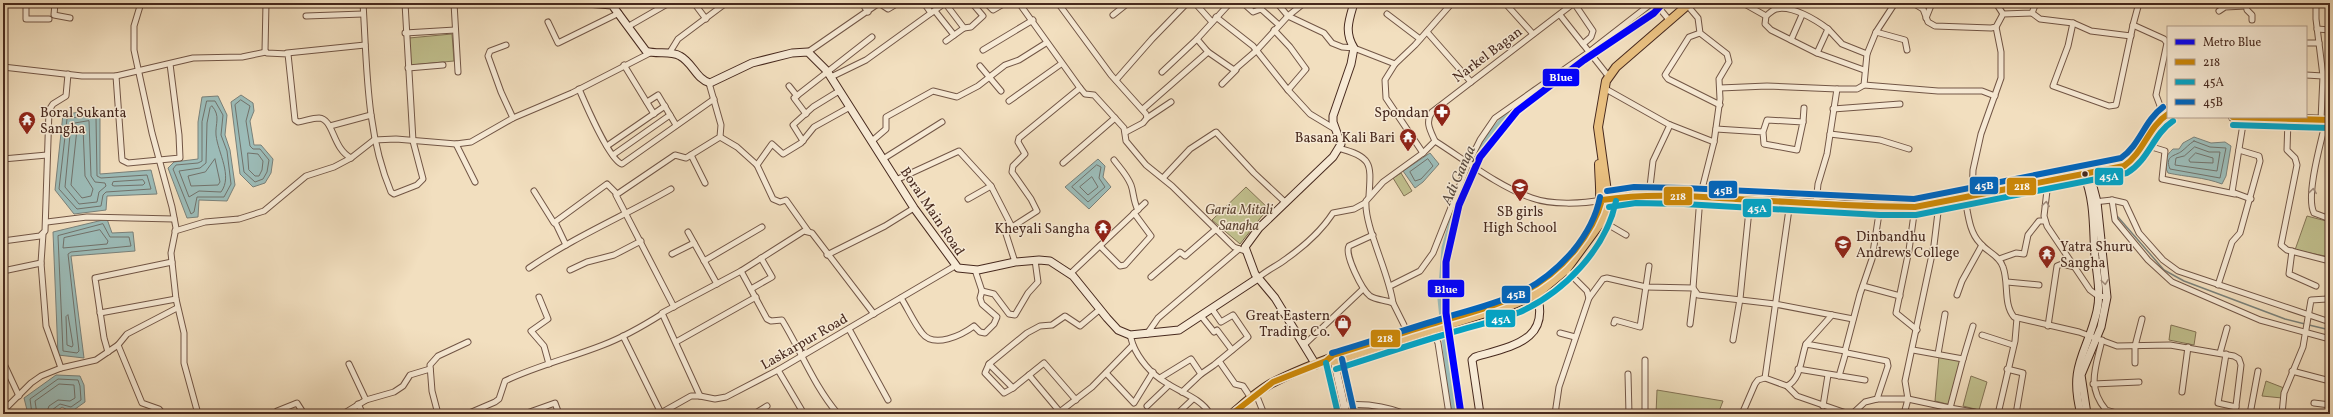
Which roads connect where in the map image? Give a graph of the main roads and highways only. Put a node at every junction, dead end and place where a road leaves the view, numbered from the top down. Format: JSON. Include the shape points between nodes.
{"nodes":[{"id":1,"x":514,"y":3,"type":"edge"},
{"id":2,"x":528,"y":3,"type":"edge"},
{"id":3,"x":586,"y":3,"type":"edge"},
{"id":4,"x":1354,"y":3,"type":"edge"},
{"id":5,"x":613,"y":4,"type":"edge"},
{"id":6,"x":1689,"y":4,"type":"edge"},
{"id":7,"x":2166,"y":111,"type":"edge"},
{"id":8,"x":2307,"y":114,"type":"edge"},
{"id":9,"x":2326,"y":117,"type":"edge"},
{"id":10,"x":2244,"y":118,"type":"edge"},
{"id":11,"x":2132,"y":162,"type":"junction"},
{"id":12,"x":2087,"y":175,"type":"junction"},
{"id":13,"x":1605,"y":200,"type":"junction"},
{"id":14,"x":2094,"y":202,"type":"junction"},
{"id":15,"x":1585,"y":241,"type":"junction"},
{"id":16,"x":1258,"y":278,"type":"junction"},
{"id":17,"x":1536,"y":291,"type":"junction"},
{"id":18,"x":2095,"y":337,"type":"junction"},
{"id":19,"x":1334,"y":358,"type":"junction"},
{"id":20,"x":1316,"y":365,"type":"junction"},
{"id":21,"x":1232,"y":414,"type":"edge"},
{"id":22,"x":1346,"y":414,"type":"edge"},
{"id":23,"x":1480,"y":414,"type":"edge"},
{"id":24,"x":2081,"y":414,"type":"edge"},
{"id":25,"x":2087,"y":414,"type":"edge"}],
"edges":[{"from":1,"to":2,"type":"main road"},
{"from":3,"to":5,"type":"main road"},
{"from":4,"to":16,"type":"main road","via":[[1347,26],[1348,38],[1354,48],[1334,116],[1341,139],[1338,148],[1333,157],[1250,238],[1242,250]]},
{"from":5,"to":16,"type":"main road","name":"Boral Main Road","via":[[642,48],[650,53],[670,52],[684,59],[702,80],[708,83],[716,82],[752,63],[792,53],[808,52],[829,74],[914,208],[955,266],[963,270],[1015,262],[1050,261],[1070,274],[1118,330],[1130,335],[1179,330]]},
{"from":6,"to":13,"type":"main road","via":[[1616,67],[1604,88],[1598,127]]},
{"from":7,"to":11,"type":"main road"},
{"from":7,"to":11,"type":"main road","via":[[2152,122]]},
{"from":8,"to":9,"type":"main road"},
{"from":9,"to":10,"type":"main road"},
{"from":11,"to":12,"type":"main road","via":[[2116,169]]},
{"from":12,"to":13,"type":"main road","via":[[1915,207],[1649,195]]},
{"from":12,"to":14,"type":"main road"},
{"from":13,"to":15,"type":"main road"},
{"from":13,"to":15,"type":"main road","via":[[1602,221]]},
{"from":14,"to":18,"type":"main road","via":[[2098,296]]},
{"from":14,"to":18,"type":"main road","one_way":true,"via":[[2107,297],[2103,318]]},
{"from":15,"to":17,"type":"main road"},
{"from":15,"to":17,"type":"main road","via":[[1566,270]]},
{"from":16,"to":20,"type":"main road","via":[[1275,298]]},
{"from":17,"to":19,"type":"main road","via":[[1465,317]]},
{"from":17,"to":23,"type":"main road","via":[[1540,309],[1533,335],[1518,344],[1475,356],[1472,360]]},
{"from":18,"to":24,"type":"main road","via":[[2077,370],[2077,396]]},
{"from":18,"to":25,"type":"main road","via":[[2081,375]]},
{"from":19,"to":20,"type":"main road"},
{"from":19,"to":22,"type":"main road"},
{"from":20,"to":21,"type":"main road","via":[[1273,382]]}]}
